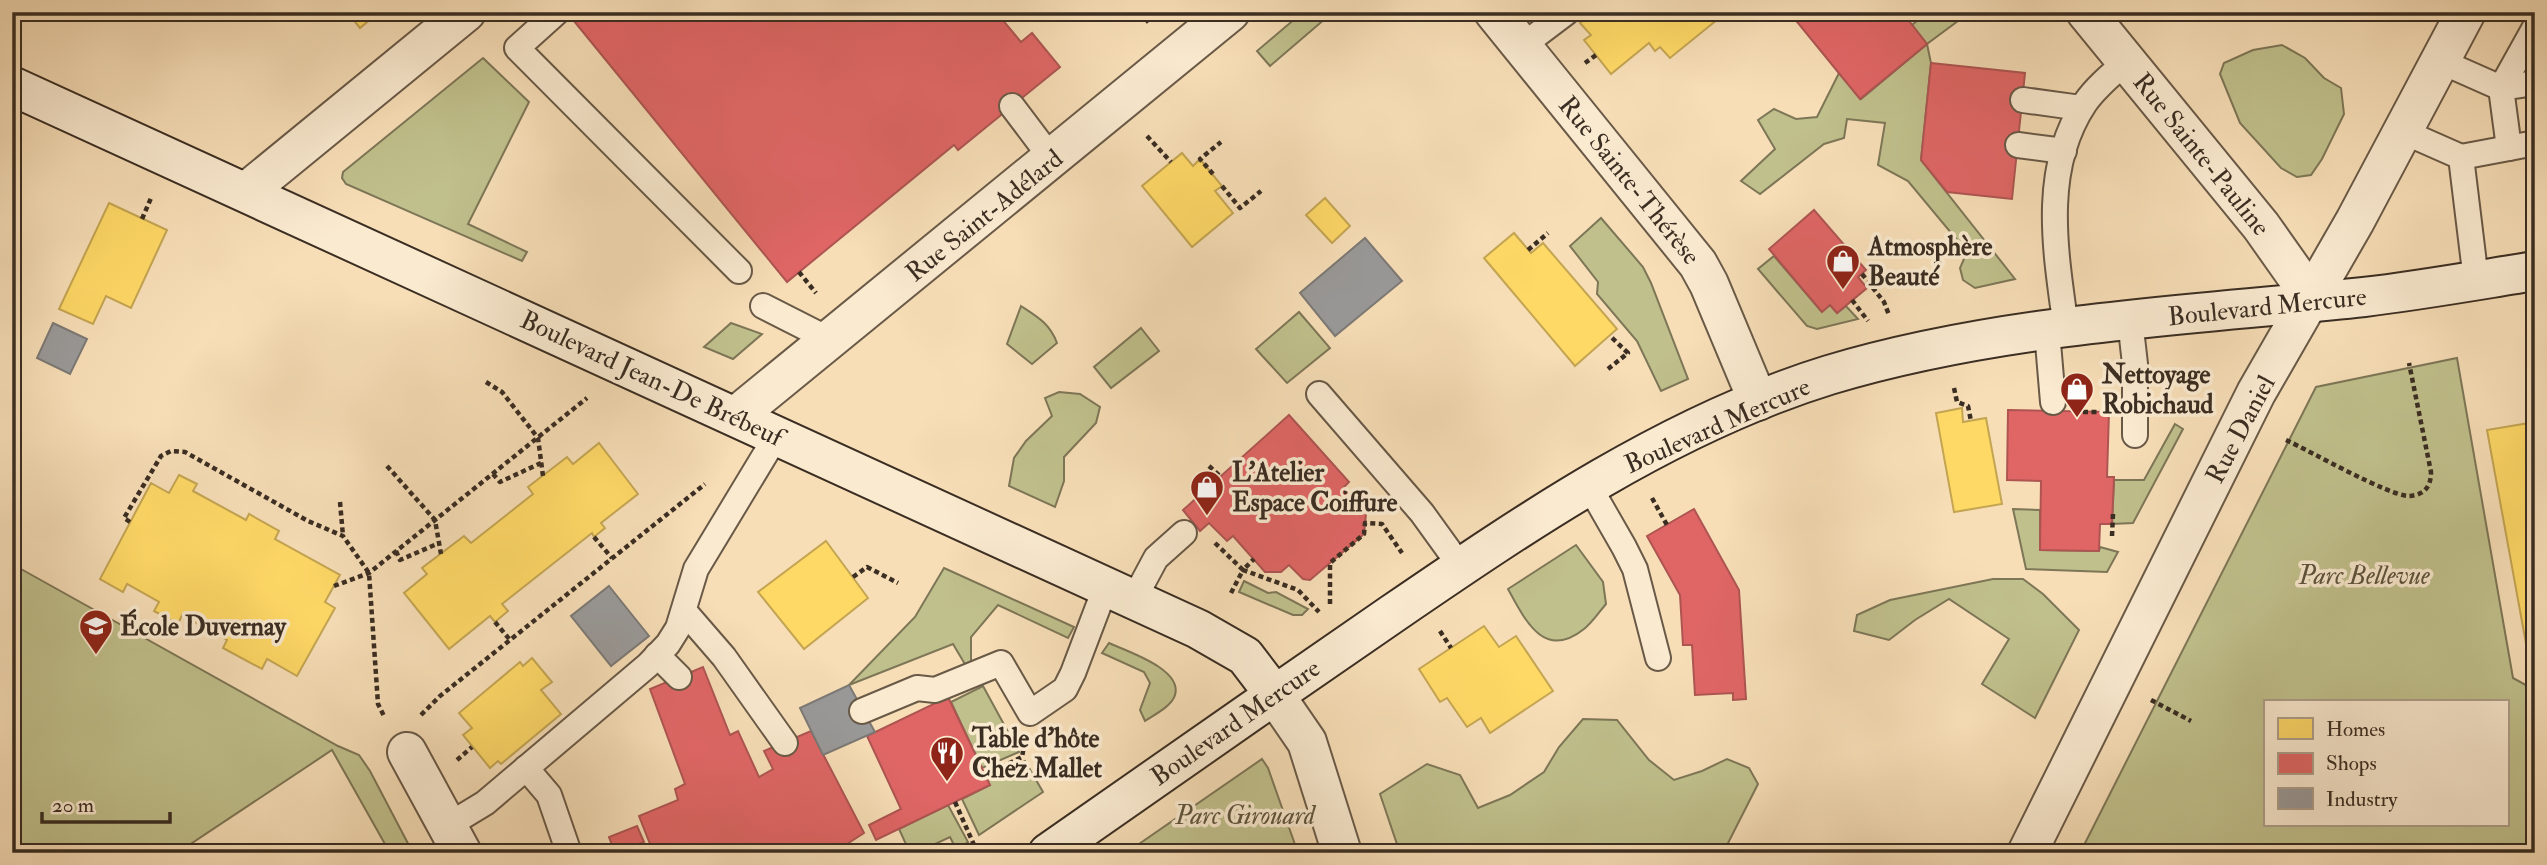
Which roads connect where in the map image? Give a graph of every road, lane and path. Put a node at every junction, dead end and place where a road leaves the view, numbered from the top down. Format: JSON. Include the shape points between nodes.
{"nodes":[{"id":1,"x":383,"y":12,"type":"edge"},
{"id":2,"x":466,"y":12,"type":"edge"},
{"id":3,"x":557,"y":12,"type":"edge"},
{"id":4,"x":1140,"y":12,"type":"edge"},
{"id":5,"x":1230,"y":12,"type":"edge"},
{"id":6,"x":1494,"y":12,"type":"edge"},
{"id":7,"x":1567,"y":12,"type":"edge"},
{"id":8,"x":2086,"y":12,"type":"edge"},
{"id":9,"x":2466,"y":12,"type":"edge"},
{"id":10,"x":388,"y":18,"type":"dead end"},
{"id":11,"x":1149,"y":23,"type":"dead end"},
{"id":12,"x":2535,"y":27,"type":"edge"},
{"id":13,"x":1522,"y":46,"type":"junction"},
{"id":14,"x":1596,"y":54,"type":"dead end"},
{"id":15,"x":2127,"y":61,"type":"junction"},
{"id":16,"x":2440,"y":61,"type":"junction"},
{"id":17,"x":1584,"y":64,"type":"dead end"},
{"id":18,"x":2535,"y":83,"type":"edge"},
{"id":19,"x":12,"y":86,"type":"edge"},
{"id":20,"x":2501,"y":88,"type":"junction"},
{"id":21,"x":2023,"y":100,"type":"dead end"},
{"id":22,"x":1012,"y":106,"type":"dead end"},
{"id":23,"x":2081,"y":108,"type":"junction"},
{"id":24,"x":2402,"y":131,"type":"junction"},
{"id":25,"x":1147,"y":136,"type":"dead end"},
{"id":26,"x":1221,"y":142,"type":"dead end"},
{"id":27,"x":2535,"y":143,"type":"edge"},
{"id":28,"x":2018,"y":145,"type":"dead end"},
{"id":29,"x":2509,"y":148,"type":"junction"},
{"id":30,"x":2064,"y":150,"type":"junction"},
{"id":31,"x":2460,"y":157,"type":"junction"},
{"id":32,"x":1052,"y":159,"type":"junction"},
{"id":33,"x":1171,"y":162,"type":"dead end"},
{"id":34,"x":1213,"y":174,"type":"dead end"},
{"id":35,"x":1222,"y":186,"type":"dead end"},
{"id":36,"x":1261,"y":191,"type":"dead end"},
{"id":37,"x":246,"y":192,"type":"junction"},
{"id":38,"x":151,"y":198,"type":"dead end"},
{"id":39,"x":142,"y":219,"type":"dead end"},
{"id":40,"x":1548,"y":233,"type":"dead end"},
{"id":41,"x":1528,"y":250,"type":"dead end"},
{"id":42,"x":739,"y":271,"type":"dead end"},
{"id":43,"x":2535,"y":271,"type":"edge"},
{"id":44,"x":799,"y":272,"type":"dead end"},
{"id":45,"x":1862,"y":274,"type":"dead end"},
{"id":46,"x":2476,"y":281,"type":"junction"},
{"id":47,"x":818,"y":295,"type":"dead end"},
{"id":48,"x":1852,"y":300,"type":"dead end"},
{"id":49,"x":2309,"y":302,"type":"junction"},
{"id":50,"x":763,"y":306,"type":"dead end"},
{"id":51,"x":1889,"y":316,"type":"dead end"},
{"id":52,"x":2130,"y":320,"type":"junction"},
{"id":53,"x":1868,"y":321,"type":"dead end"},
{"id":54,"x":2057,"y":330,"type":"junction"},
{"id":55,"x":1611,"y":335,"type":"dead end"},
{"id":56,"x":830,"y":341,"type":"junction"},
{"id":57,"x":2409,"y":363,"type":"dead end"},
{"id":58,"x":1608,"y":369,"type":"dead end"},
{"id":59,"x":486,"y":382,"type":"dead end"},
{"id":60,"x":1954,"y":388,"type":"dead end"},
{"id":61,"x":1319,"y":394,"type":"dead end"},
{"id":62,"x":587,"y":398,"type":"dead end"},
{"id":63,"x":1758,"y":401,"type":"junction"},
{"id":64,"x":2053,"y":402,"type":"joint"},
{"id":65,"x":736,"y":416,"type":"junction"},
{"id":66,"x":1971,"y":421,"type":"dead end"},
{"id":67,"x":2135,"y":424,"type":"joint"},
{"id":68,"x":777,"y":435,"type":"junction"},
{"id":69,"x":538,"y":438,"type":"junction"},
{"id":70,"x":2286,"y":440,"type":"dead end"},
{"id":71,"x":541,"y":463,"type":"junction"},
{"id":72,"x":387,"y":466,"type":"dead end"},
{"id":73,"x":1209,"y":466,"type":"dead end"},
{"id":74,"x":493,"y":474,"type":"junction"},
{"id":75,"x":543,"y":476,"type":"dead end"},
{"id":76,"x":1220,"y":477,"type":"dead end"},
{"id":77,"x":709,"y":481,"type":"dead end"},
{"id":78,"x":1589,"y":486,"type":"junction"},
{"id":79,"x":1652,"y":498,"type":"dead end"},
{"id":80,"x":340,"y":502,"type":"dead end"},
{"id":81,"x":2113,"y":514,"type":"dead end"},
{"id":82,"x":435,"y":520,"type":"junction"},
{"id":83,"x":130,"y":522,"type":"dead end"},
{"id":84,"x":1667,"y":525,"type":"dead end"},
{"id":85,"x":1184,"y":533,"type":"dead end"},
{"id":86,"x":343,"y":536,"type":"junction"},
{"id":87,"x":2112,"y":536,"type":"dead end"},
{"id":88,"x":594,"y":537,"type":"dead end"},
{"id":89,"x":1211,"y":540,"type":"dead end"},
{"id":90,"x":439,"y":543,"type":"junction"},
{"id":91,"x":396,"y":551,"type":"junction"},
{"id":92,"x":1402,"y":553,"type":"dead end"},
{"id":93,"x":441,"y":554,"type":"dead end"},
{"id":94,"x":612,"y":558,"type":"junction"},
{"id":95,"x":1254,"y":559,"type":"dead end"},
{"id":96,"x":1461,"y":567,"type":"junction"},
{"id":97,"x":1243,"y":570,"type":"junction"},
{"id":98,"x":369,"y":573,"type":"junction"},
{"id":99,"x":853,"y":576,"type":"dead end"},
{"id":100,"x":898,"y":583,"type":"dead end"},
{"id":101,"x":334,"y":586,"type":"dead end"},
{"id":102,"x":1120,"y":592,"type":"junction"},
{"id":103,"x":1231,"y":593,"type":"dead end"},
{"id":104,"x":1330,"y":604,"type":"dead end"},
{"id":105,"x":685,"y":612,"type":"junction"},
{"id":106,"x":1319,"y":612,"type":"dead end"},
{"id":107,"x":495,"y":622,"type":"dead end"},
{"id":108,"x":1440,"y":630,"type":"dead end"},
{"id":109,"x":510,"y":640,"type":"junction"},
{"id":110,"x":1451,"y":648,"type":"dead end"},
{"id":111,"x":643,"y":658,"type":"junction"},
{"id":112,"x":1658,"y":658,"type":"dead end"},
{"id":113,"x":680,"y":677,"type":"dead end"},
{"id":114,"x":1275,"y":694,"type":"junction"},
{"id":115,"x":2151,"y":700,"type":"dead end"},
{"id":116,"x":862,"y":710,"type":"dead end"},
{"id":117,"x":2191,"y":721,"type":"dead end"},
{"id":118,"x":403,"y":732,"type":"junction"},
{"id":119,"x":785,"y":743,"type":"dead end"},
{"id":120,"x":1022,"y":757,"type":"dead end"},
{"id":121,"x":526,"y":768,"type":"junction"},
{"id":122,"x":986,"y":775,"type":"dead end"},
{"id":123,"x":956,"y":802,"type":"dead end"},
{"id":124,"x":454,"y":839,"type":"edge"},
{"id":125,"x":974,"y":845,"type":"dead end"},
{"id":126,"x":569,"y":853,"type":"edge"},
{"id":127,"x":1048,"y":853,"type":"edge"},
{"id":128,"x":1342,"y":853,"type":"edge"},
{"id":129,"x":2027,"y":853,"type":"edge"}],
"edges":[{"from":1,"to":10,"type":"path"},
{"from":2,"to":37,"type":"street"},
{"from":3,"to":42,"type":"lane","via":[[517,48]]},
{"from":4,"to":11,"type":"path"},
{"from":5,"to":32,"type":"street","name":"Rue Saint-Adélard"},
{"from":6,"to":13,"type":"street","name":"Rue Sainte-Thérèse"},
{"from":7,"to":13,"type":"lane"},
{"from":8,"to":15,"type":"street","name":"Rue Sainte-Pauline"},
{"from":9,"to":16,"type":"street","name":"Rue Daniel"},
{"from":12,"to":20,"type":"lane"},
{"from":13,"to":63,"type":"street","name":"Rue Sainte-Thérèse","via":[[1698,264]]},
{"from":14,"to":17,"type":"path"},
{"from":15,"to":23,"type":"lane"},
{"from":15,"to":49,"type":"street","name":"Rue Sainte-Pauline","via":[[2261,226]]},
{"from":16,"to":20,"type":"lane"},
{"from":16,"to":24,"type":"street","name":"Rue Daniel"},
{"from":18,"to":20,"type":"lane"},
{"from":19,"to":37,"type":"street","name":"Boulevard Jean-De Brébeuf"},
{"from":20,"to":29,"type":"lane"},
{"from":21,"to":23,"type":"lane"},
{"from":22,"to":32,"type":"lane"},
{"from":23,"to":30,"type":"lane"},
{"from":24,"to":31,"type":"lane"},
{"from":24,"to":49,"type":"street","name":"Rue Daniel"},
{"from":25,"to":33,"type":"path"},
{"from":26,"to":34,"type":"path","via":[[1200,159]]},
{"from":27,"to":29,"type":"lane"},
{"from":28,"to":30,"type":"lane"},
{"from":29,"to":31,"type":"lane"},
{"from":30,"to":54,"type":"lane","via":[[2054,194]]},
{"from":31,"to":46,"type":"lane"},
{"from":32,"to":56,"type":"street","name":"Rue Saint-Adélard"},
{"from":35,"to":36,"type":"path","via":[[1240,208]]},
{"from":37,"to":65,"type":"street","name":"Boulevard Jean-De Brébeuf"},
{"from":38,"to":39,"type":"path"},
{"from":40,"to":41,"type":"path"},
{"from":43,"to":46,"type":"street","name":"Boulevard Mercure"},
{"from":44,"to":47,"type":"path"},
{"from":45,"to":51,"type":"path"},
{"from":46,"to":49,"type":"street","name":"Boulevard Mercure"},
{"from":48,"to":53,"type":"path"},
{"from":49,"to":52,"type":"street","name":"Boulevard Mercure"},
{"from":49,"to":129,"type":"street","name":"Rue Daniel","via":[[2256,393]]},
{"from":50,"to":56,"type":"lane"},
{"from":52,"to":54,"type":"street","name":"Boulevard Mercure"},
{"from":52,"to":67,"type":"lane"},
{"from":54,"to":63,"type":"street","name":"Boulevard Mercure","via":[[1881,361]]},
{"from":54,"to":64,"type":"lane"},
{"from":55,"to":58,"type":"path","via":[[1628,353]]},
{"from":56,"to":65,"type":"street","name":"Rue Saint-Adélard"},
{"from":57,"to":70,"type":"path","via":[[2431,472],[2427,489],[2419,494],[2395,494]]},
{"from":59,"to":69,"type":"path","via":[[502,392]]},
{"from":60,"to":66,"type":"path","via":[[1957,402],[1968,406]]},
{"from":61,"to":96,"type":"lane","via":[[1422,513]]},
{"from":62,"to":69,"type":"path"},
{"from":63,"to":78,"type":"street","name":"Boulevard Mercure"},
{"from":64,"to":67,"type":"path","via":[[2052,411]]},
{"from":65,"to":68,"type":"street","name":"Boulevard Jean-De Brébeuf"},
{"from":68,"to":102,"type":"street","name":"Boulevard Jean-De Brébeuf"},
{"from":68,"to":105,"type":"lane","via":[[696,569]]},
{"from":69,"to":71,"type":"path"},
{"from":69,"to":74,"type":"path"},
{"from":71,"to":74,"type":"path","via":[[500,482]]},
{"from":71,"to":75,"type":"path"},
{"from":72,"to":82,"type":"path"},
{"from":73,"to":76,"type":"path"},
{"from":74,"to":82,"type":"path"},
{"from":77,"to":94,"type":"path"},
{"from":78,"to":96,"type":"street","name":"Boulevard Mercure"},
{"from":78,"to":112,"type":"lane","via":[[1635,569]]},
{"from":79,"to":84,"type":"path"},
{"from":80,"to":86,"type":"path"},
{"from":81,"to":87,"type":"path"},
{"from":82,"to":90,"type":"path"},
{"from":82,"to":91,"type":"path"},
{"from":83,"to":86,"type":"path","via":[[124,518],[161,456],[171,451],[186,452]]},
{"from":85,"to":102,"type":"lane"},
{"from":86,"to":98,"type":"path"},
{"from":88,"to":94,"type":"path"},
{"from":89,"to":97,"type":"path"},
{"from":90,"to":91,"type":"path","via":[[400,560]]},
{"from":90,"to":93,"type":"path"},
{"from":91,"to":98,"type":"path"},
{"from":92,"to":104,"type":"path","via":[[1382,524],[1365,523],[1364,534],[1330,563]]},
{"from":94,"to":109,"type":"path"},
{"from":95,"to":97,"type":"path"},
{"from":96,"to":114,"type":"street","name":"Boulevard Mercure"},
{"from":97,"to":103,"type":"path"},
{"from":97,"to":106,"type":"path","via":[[1298,590]]},
{"from":98,"to":101,"type":"path"},
{"from":98,"to":118,"type":"path","via":[[378,704]]},
{"from":99,"to":100,"type":"path","via":[[867,567]]},
{"from":102,"to":114,"type":"street","name":"Boulevard Jean-De Brébeuf","via":[[1236,650]]},
{"from":102,"to":116,"type":"lane","via":[[1065,689],[1030,713],[1001,663],[936,690],[918,688]]},
{"from":105,"to":111,"type":"lane","via":[[678,628]]},
{"from":105,"to":119,"type":"lane","via":[[724,657]]},
{"from":107,"to":109,"type":"path"},
{"from":108,"to":110,"type":"path"},
{"from":109,"to":118,"type":"path"},
{"from":111,"to":113,"type":"lane"},
{"from":111,"to":121,"type":"lane"},
{"from":114,"to":127,"type":"street","name":"Boulevard Mercure"},
{"from":114,"to":128,"type":"street","name":"Boulevard Jean-De Brébeuf","via":[[1307,742]]},
{"from":115,"to":117,"type":"path"},
{"from":118,"to":124,"type":"street"},
{"from":120,"to":122,"type":"path"},
{"from":121,"to":124,"type":"lane","via":[[485,803]]},
{"from":121,"to":126,"type":"lane","via":[[549,795]]},
{"from":123,"to":125,"type":"path"}]}
